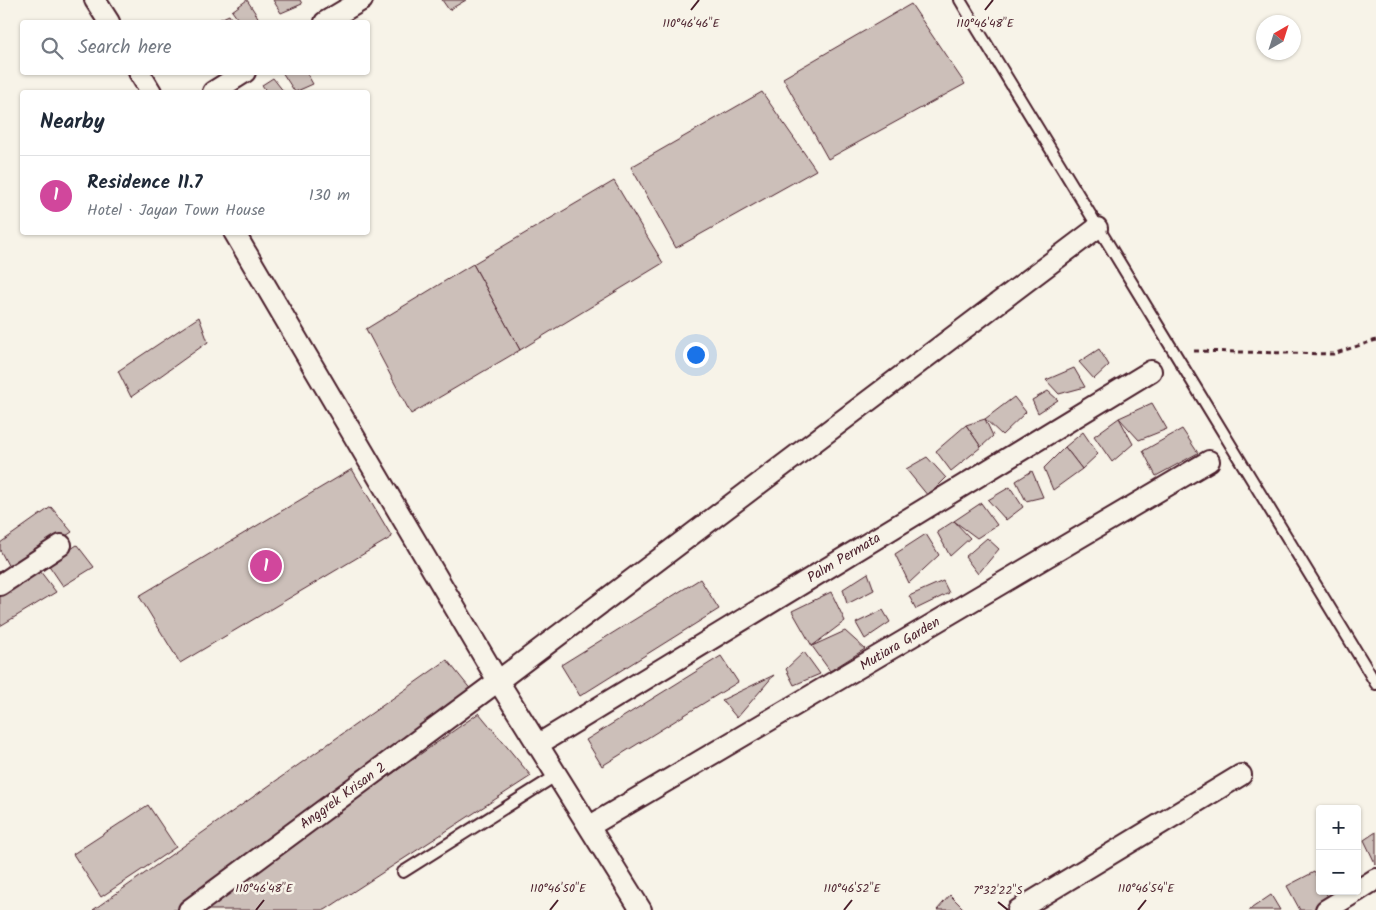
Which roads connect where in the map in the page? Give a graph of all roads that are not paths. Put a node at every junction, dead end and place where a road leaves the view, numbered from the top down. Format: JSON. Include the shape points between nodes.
{"nodes":[{"id":1,"x":95,"y":0,"type":"edge"},
{"id":2,"x":362,"y":0,"type":"edge"},
{"id":3,"x":960,"y":0,"type":"edge"},
{"id":4,"x":108,"y":20,"type":"edge"},
{"id":5,"x":328,"y":20,"type":"edge"},
{"id":6,"x":141,"y":75,"type":"edge"},
{"id":7,"x":240,"y":75,"type":"edge"},
{"id":8,"x":150,"y":90,"type":"edge"},
{"id":9,"x":215,"y":90,"type":"edge"},
{"id":10,"x":1096,"y":228,"type":"junction"},
{"id":11,"x":236,"y":235,"type":"edge"},
{"id":12,"x":1151,"y":371,"type":"dead end"},
{"id":13,"x":1209,"y":461,"type":"dead end"},
{"id":14,"x":61,"y":545,"type":"dead end"},
{"id":15,"x":0,"y":585,"type":"edge"},
{"id":16,"x":498,"y":681,"type":"junction"},
{"id":17,"x":1376,"y":684,"type":"edge"},
{"id":18,"x":537,"y":745,"type":"junction"},
{"id":19,"x":557,"y":775,"type":"junction"},
{"id":20,"x":1241,"y":775,"type":"dead end"},
{"id":21,"x":590,"y":826,"type":"junction"},
{"id":22,"x":403,"y":872,"type":"dead end"},
{"id":23,"x":1376,"y":879,"type":"edge"},
{"id":24,"x":1361,"y":888,"type":"edge"},
{"id":25,"x":1350,"y":895,"type":"edge"},
{"id":26,"x":189,"y":910,"type":"edge"},
{"id":27,"x":641,"y":910,"type":"edge"},
{"id":28,"x":1018,"y":910,"type":"edge"},
{"id":29,"x":1326,"y":910,"type":"edge"}],
"edges":[{"from":1,"to":4,"type":"street"},
{"from":2,"to":5,"type":"street"},
{"from":3,"to":10,"type":"lane"},
{"from":6,"to":8,"type":"street"},
{"from":7,"to":9,"type":"street"},
{"from":10,"to":16,"type":"street","name":"Anggrek Krisan 2"},
{"from":10,"to":17,"type":"lane","via":[[1175,351]]},
{"from":11,"to":16,"type":"street"},
{"from":12,"to":18,"type":"street","name":"Palm Permata"},
{"from":13,"to":21,"type":"street","name":"Mutiara Garden"},
{"from":14,"to":15,"type":"street"},
{"from":16,"to":18,"type":"street"},
{"from":16,"to":26,"type":"street","name":"Anggrek Krisan 2"},
{"from":18,"to":19,"type":"street"},
{"from":19,"to":21,"type":"street"},
{"from":19,"to":22,"type":"lane"},
{"from":20,"to":28,"type":"street"},
{"from":21,"to":27,"type":"street"},
{"from":23,"to":24,"type":"street"},
{"from":25,"to":29,"type":"street"}]}
